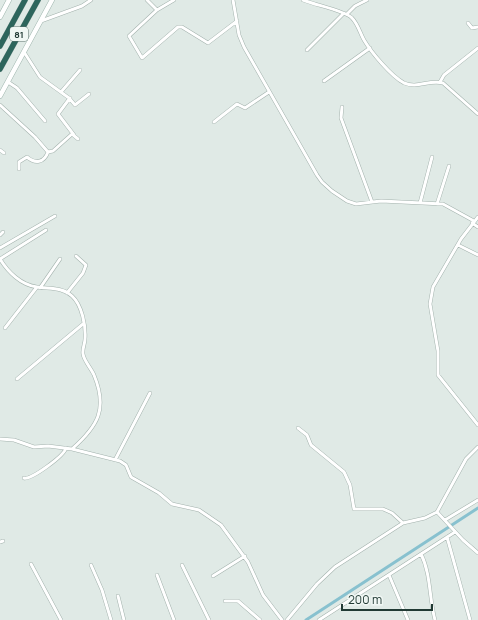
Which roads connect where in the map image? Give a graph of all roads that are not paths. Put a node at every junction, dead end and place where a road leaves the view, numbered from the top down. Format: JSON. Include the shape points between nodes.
{"nodes":[{"id":1,"x":9,"y":0,"type":"edge"},
{"id":2,"x":25,"y":0,"type":"edge"},
{"id":3,"x":38,"y":0,"type":"edge"},
{"id":4,"x":52,"y":0,"type":"edge"},
{"id":5,"x":91,"y":0,"type":"edge"},
{"id":6,"x":147,"y":0,"type":"edge"},
{"id":7,"x":174,"y":0,"type":"edge"},
{"id":8,"x":233,"y":0,"type":"edge"},
{"id":9,"x":303,"y":0,"type":"edge"},
{"id":10,"x":368,"y":0,"type":"edge"},
{"id":11,"x":157,"y":10,"type":"junction"},
{"id":12,"x":346,"y":14,"type":"junction"},
{"id":13,"x":0,"y":17,"type":"edge"},
{"id":14,"x":41,"y":21,"type":"junction"},
{"id":15,"x":237,"y":21,"type":"junction"},
{"id":16,"x":468,"y":23,"type":"dead end"},
{"id":17,"x":478,"y":27,"type":"edge"},
{"id":18,"x":0,"y":46,"type":"edge"},
{"id":19,"x":370,"y":48,"type":"junction"},
{"id":20,"x":478,"y":48,"type":"edge"},
{"id":21,"x":307,"y":50,"type":"dead end"},
{"id":22,"x":24,"y":52,"type":"junction"},
{"id":23,"x":0,"y":68,"type":"edge"},
{"id":24,"x":80,"y":70,"type":"dead end"},
{"id":25,"x":324,"y":81,"type":"dead end"},
{"id":26,"x":8,"y":82,"type":"junction"},
{"id":27,"x":440,"y":82,"type":"junction"},
{"id":28,"x":61,"y":92,"type":"junction"},
{"id":29,"x":269,"y":92,"type":"junction"},
{"id":30,"x":89,"y":94,"type":"dead end"},
{"id":31,"x":0,"y":96,"type":"edge"},
{"id":32,"x":70,"y":98,"type":"junction"},
{"id":33,"x":0,"y":105,"type":"edge"},
{"id":34,"x":342,"y":107,"type":"dead end"},
{"id":35,"x":478,"y":114,"type":"edge"},
{"id":36,"x":45,"y":121,"type":"dead end"},
{"id":37,"x":214,"y":122,"type":"dead end"},
{"id":38,"x":74,"y":135,"type":"junction"},
{"id":39,"x":78,"y":139,"type":"dead end"},
{"id":40,"x":0,"y":150,"type":"edge"},
{"id":41,"x":48,"y":152,"type":"junction"},
{"id":42,"x":4,"y":153,"type":"dead end"},
{"id":43,"x":432,"y":157,"type":"dead end"},
{"id":44,"x":449,"y":166,"type":"dead end"},
{"id":45,"x":19,"y":169,"type":"dead end"},
{"id":46,"x":372,"y":202,"type":"junction"},
{"id":47,"x":420,"y":203,"type":"junction"},
{"id":48,"x":437,"y":204,"type":"junction"},
{"id":49,"x":55,"y":216,"type":"dead end"},
{"id":50,"x":478,"y":217,"type":"edge"},
{"id":51,"x":473,"y":222,"type":"junction"},
{"id":52,"x":478,"y":227,"type":"edge"},
{"id":53,"x":46,"y":230,"type":"dead end"},
{"id":54,"x":458,"y":245,"type":"junction"},
{"id":55,"x":0,"y":248,"type":"edge"},
{"id":56,"x":478,"y":255,"type":"edge"},
{"id":57,"x":76,"y":256,"type":"dead end"},
{"id":58,"x":0,"y":259,"type":"edge"},
{"id":59,"x":60,"y":259,"type":"dead end"},
{"id":60,"x":38,"y":287,"type":"junction"},
{"id":61,"x":67,"y":292,"type":"junction"},
{"id":62,"x":83,"y":324,"type":"junction"},
{"id":63,"x":5,"y":328,"type":"dead end"},
{"id":64,"x":17,"y":379,"type":"dead end"},
{"id":65,"x":150,"y":393,"type":"dead end"},
{"id":66,"x":478,"y":426,"type":"edge"},
{"id":67,"x":298,"y":428,"type":"dead end"},
{"id":68,"x":0,"y":439,"type":"edge"},
{"id":69,"x":478,"y":447,"type":"edge"},
{"id":70,"x":66,"y":448,"type":"junction"},
{"id":71,"x":72,"y":449,"type":"junction"},
{"id":72,"x":115,"y":460,"type":"junction"},
{"id":73,"x":24,"y":478,"type":"dead end"},
{"id":74,"x":478,"y":500,"type":"edge"},
{"id":75,"x":437,"y":512,"type":"junction"},
{"id":76,"x":446,"y":522,"type":"junction"},
{"id":77,"x":403,"y":523,"type":"junction"},
{"id":78,"x":453,"y":530,"type":"junction"},
{"id":79,"x":447,"y":537,"type":"junction"},
{"id":80,"x":478,"y":553,"type":"edge"},
{"id":81,"x":421,"y":554,"type":"junction"},
{"id":82,"x":244,"y":556,"type":"junction"},
{"id":83,"x":31,"y":564,"type":"dead end"},
{"id":84,"x":182,"y":565,"type":"dead end"},
{"id":85,"x":91,"y":566,"type":"dead end"},
{"id":86,"x":157,"y":574,"type":"dead end"},
{"id":87,"x":389,"y":575,"type":"junction"},
{"id":88,"x":213,"y":576,"type":"dead end"},
{"id":89,"x":118,"y":596,"type":"dead end"},
{"id":90,"x":225,"y":602,"type":"dead end"},
{"id":91,"x":61,"y":620,"type":"edge"},
{"id":92,"x":111,"y":620,"type":"edge"},
{"id":93,"x":124,"y":620,"type":"edge"},
{"id":94,"x":174,"y":620,"type":"edge"},
{"id":95,"x":209,"y":620,"type":"edge"},
{"id":96,"x":260,"y":620,"type":"edge"},
{"id":97,"x":282,"y":620,"type":"edge"},
{"id":98,"x":287,"y":620,"type":"edge"},
{"id":99,"x":320,"y":620,"type":"edge"},
{"id":100,"x":408,"y":620,"type":"edge"},
{"id":101,"x":435,"y":620,"type":"edge"},
{"id":102,"x":470,"y":620,"type":"edge"}],
"edges":[{"from":1,"to":13,"type":"main road"},
{"from":2,"to":18,"type":"highway","number":"81"},
{"from":3,"to":23,"type":"highway","number":"81"},
{"from":4,"to":14,"type":"main road"},
{"from":5,"to":14,"type":"street","via":[[82,6]]},
{"from":6,"to":11,"type":"street"},
{"from":7,"to":11,"type":"street"},
{"from":8,"to":15,"type":"street"},
{"from":9,"to":12,"type":"street"},
{"from":10,"to":12,"type":"street"},
{"from":11,"to":15,"type":"street","via":[[129,36],[142,58],[178,27],[208,43]]},
{"from":12,"to":19,"type":"street","via":[[355,22]]},
{"from":12,"to":21,"type":"street"},
{"from":14,"to":22,"type":"main road"},
{"from":15,"to":29,"type":"street","via":[[241,40]]},
{"from":16,"to":17,"type":"street","via":[[472,28]]},
{"from":19,"to":25,"type":"street"},
{"from":19,"to":27,"type":"street","via":[[394,75],[404,82],[414,86]]},
{"from":20,"to":27,"type":"street","via":[[444,75]]},
{"from":22,"to":26,"type":"main road"},
{"from":22,"to":28,"type":"street","via":[[40,77]]},
{"from":24,"to":28,"type":"street"},
{"from":26,"to":31,"type":"main road"},
{"from":26,"to":36,"type":"street","via":[[17,88]]},
{"from":27,"to":35,"type":"street","via":[[447,85]]},
{"from":28,"to":32,"type":"street"},
{"from":29,"to":37,"type":"street","via":[[245,108],[237,104]]},
{"from":29,"to":46,"type":"street","via":[[322,182],[332,192],[351,203]]},
{"from":30,"to":32,"type":"street","via":[[77,105]]},
{"from":32,"to":38,"type":"street","via":[[58,114]]},
{"from":33,"to":41,"type":"street"},
{"from":34,"to":46,"type":"street","via":[[341,118]]},
{"from":38,"to":39,"type":"street"},
{"from":38,"to":41,"type":"street","via":[[70,135],[53,151]]},
{"from":40,"to":42,"type":"street"},
{"from":41,"to":45,"type":"street","via":[[44,159],[37,162],[27,157],[22,158]]},
{"from":43,"to":47,"type":"street"},
{"from":44,"to":48,"type":"street"},
{"from":46,"to":47,"type":"street"},
{"from":47,"to":48,"type":"street"},
{"from":48,"to":51,"type":"street","via":[[445,205]]},
{"from":49,"to":55,"type":"street"},
{"from":50,"to":51,"type":"street"},
{"from":51,"to":52,"type":"street"},
{"from":51,"to":54,"type":"street"},
{"from":53,"to":58,"type":"street"},
{"from":54,"to":56,"type":"street"},
{"from":54,"to":66,"type":"street","via":[[433,287],[430,297],[431,313],[438,351],[438,375]]},
{"from":57,"to":61,"type":"street","via":[[86,265],[85,270]]},
{"from":58,"to":60,"type":"street","via":[[13,275]]},
{"from":59,"to":60,"type":"street"},
{"from":60,"to":61,"type":"street"},
{"from":60,"to":63,"type":"street"},
{"from":61,"to":62,"type":"street","via":[[78,303]]},
{"from":62,"to":64,"type":"street"},
{"from":62,"to":71,"type":"street","via":[[83,354],[96,380],[100,408],[93,428]]},
{"from":65,"to":72,"type":"street"},
{"from":67,"to":77,"type":"street","via":[[307,435],[311,445],[344,472],[350,485],[354,509],[383,509]]},
{"from":68,"to":70,"type":"street","via":[[14,440],[34,447]]},
{"from":69,"to":75,"type":"street","via":[[466,459]]},
{"from":70,"to":71,"type":"street"},
{"from":70,"to":73,"type":"street","via":[[62,455],[37,473]]},
{"from":71,"to":72,"type":"street"},
{"from":72,"to":82,"type":"street","via":[[126,465],[134,479],[159,493],[172,504],[196,509],[221,525]]},
{"from":74,"to":76,"type":"street"},
{"from":75,"to":76,"type":"street"},
{"from":75,"to":77,"type":"street","via":[[425,518]]},
{"from":76,"to":78,"type":"street"},
{"from":77,"to":98,"type":"street","via":[[335,567]]},
{"from":78,"to":79,"type":"street"},
{"from":78,"to":80,"type":"street"},
{"from":79,"to":81,"type":"street"},
{"from":79,"to":102,"type":"street"},
{"from":81,"to":87,"type":"street"},
{"from":81,"to":101,"type":"street","via":[[429,580],[430,601]]},
{"from":82,"to":88,"type":"street"},
{"from":82,"to":97,"type":"street","via":[[263,594]]},
{"from":83,"to":91,"type":"street"},
{"from":84,"to":95,"type":"street"},
{"from":85,"to":92,"type":"street"},
{"from":86,"to":94,"type":"street"},
{"from":87,"to":99,"type":"street"},
{"from":87,"to":100,"type":"street"},
{"from":89,"to":93,"type":"street"},
{"from":90,"to":96,"type":"street","via":[[238,601]]}]}
